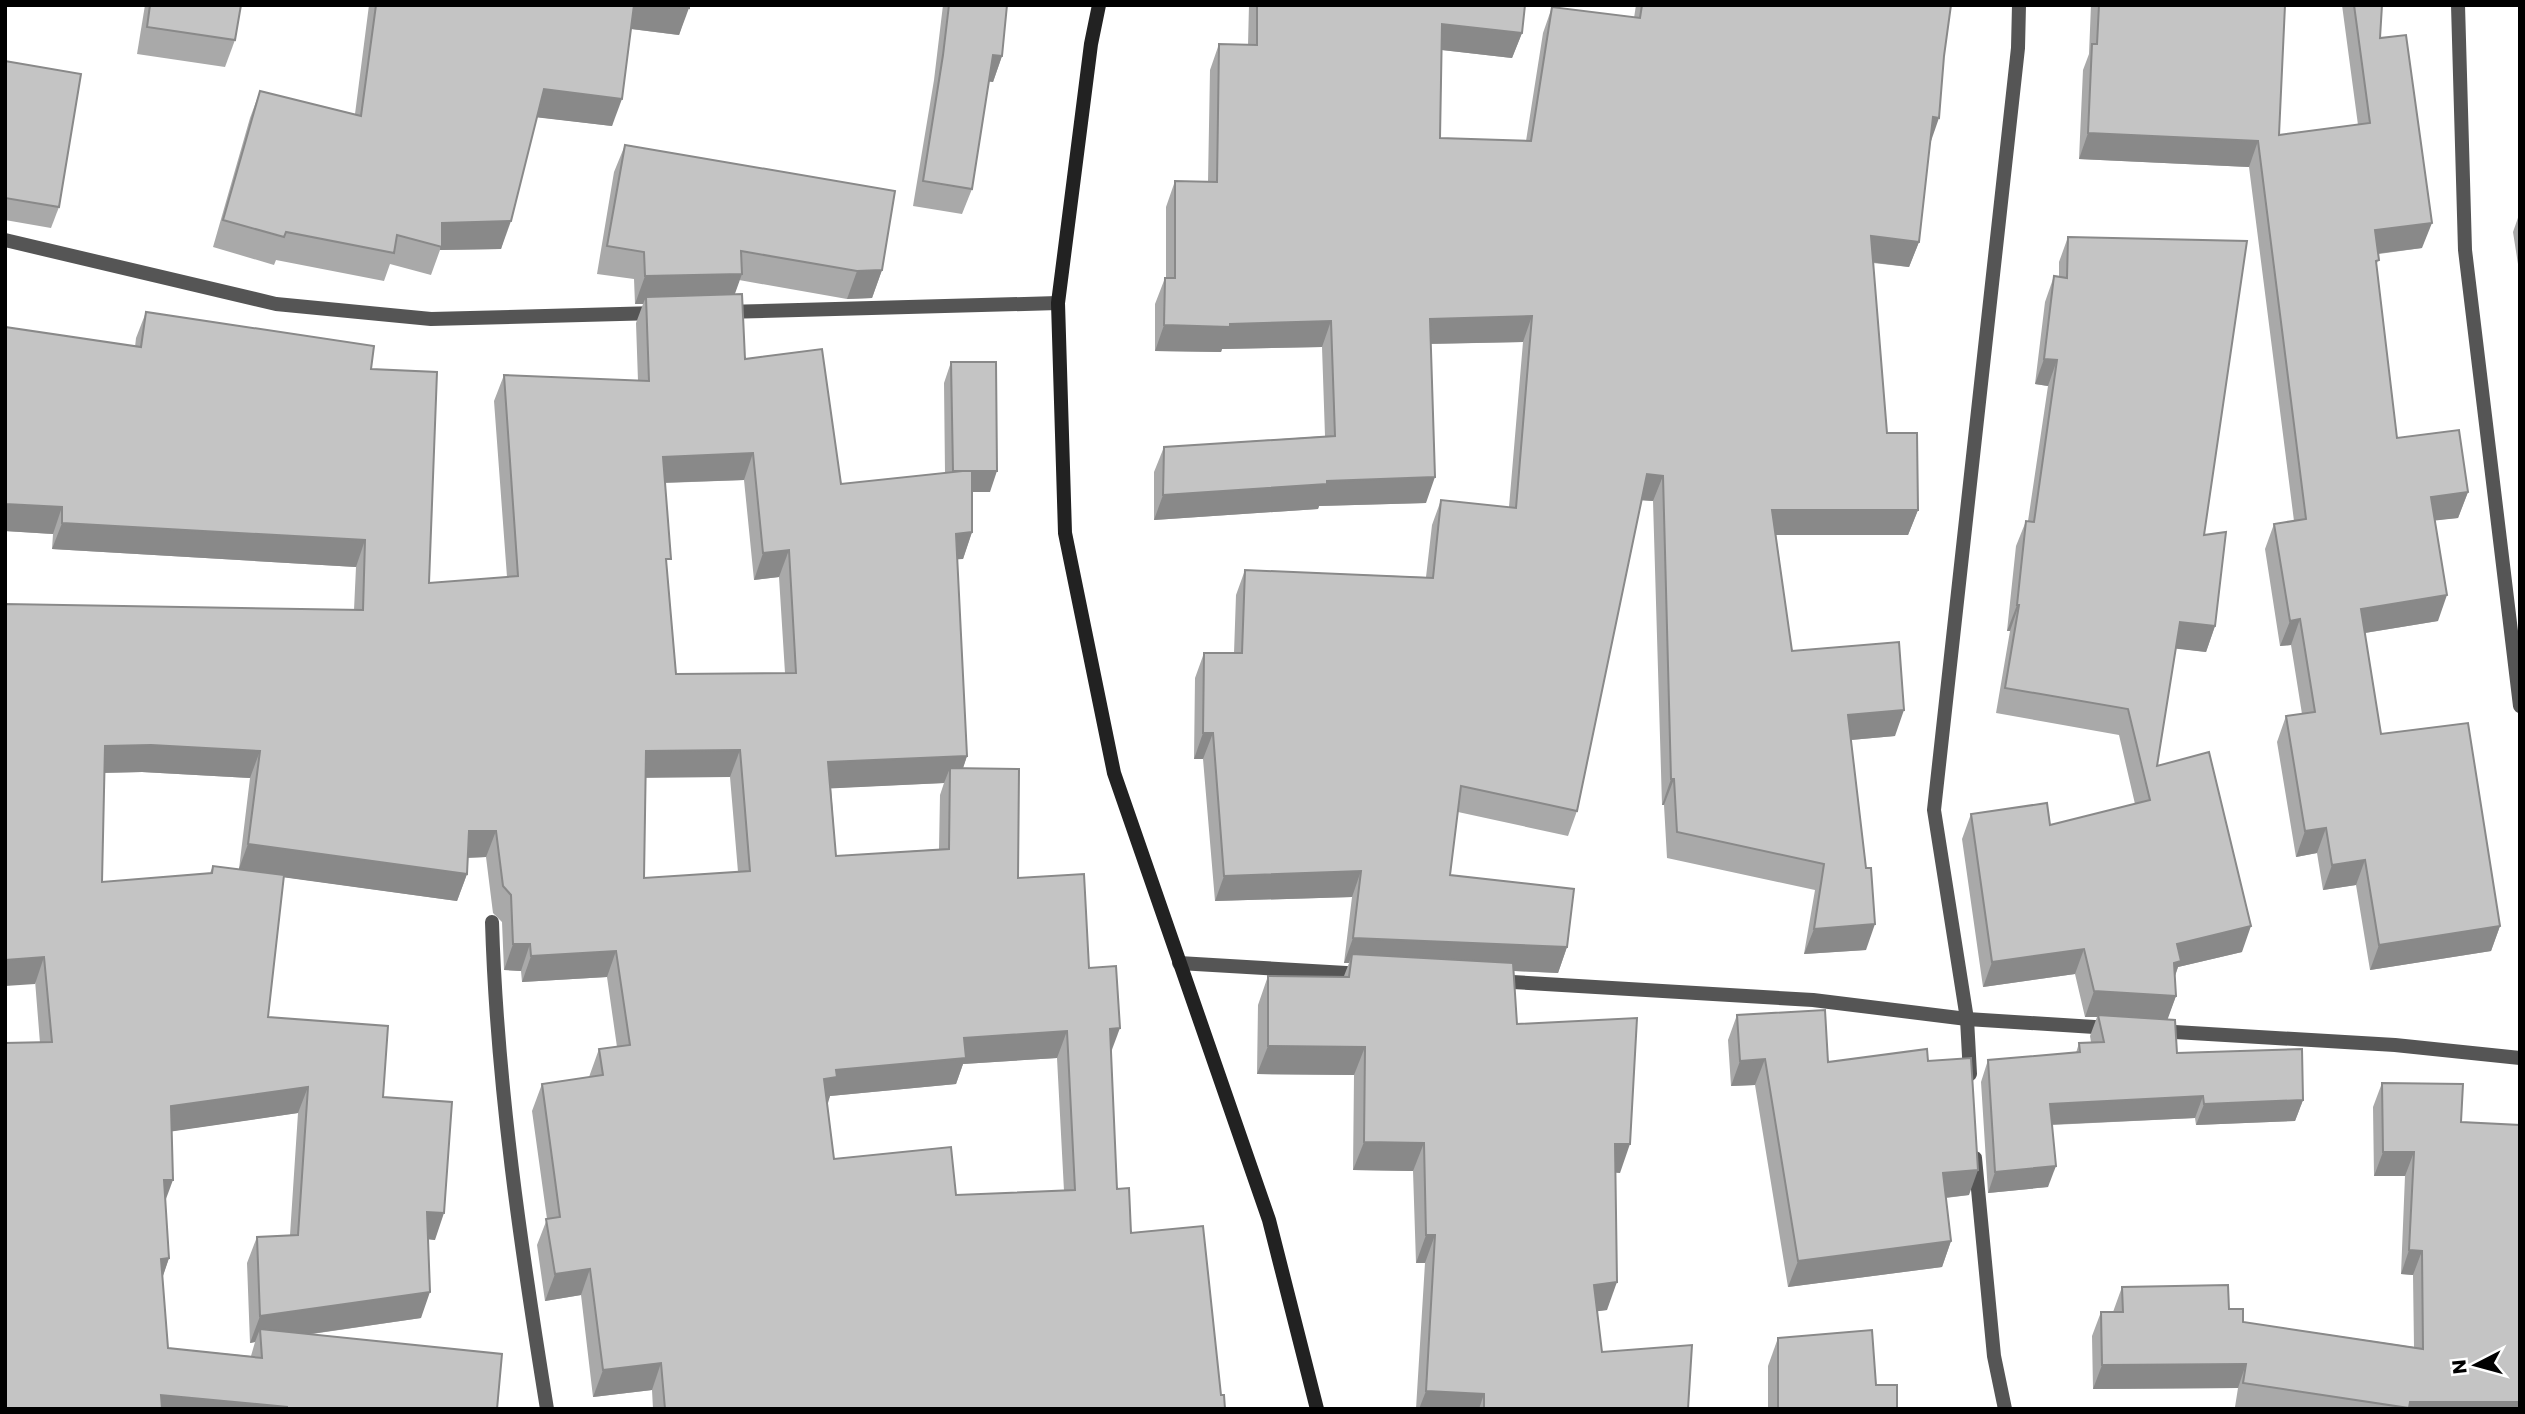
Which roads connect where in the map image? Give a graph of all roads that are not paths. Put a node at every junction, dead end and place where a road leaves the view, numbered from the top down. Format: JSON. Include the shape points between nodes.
{"nodes":[{"id":1,"x":1099,"y":5,"type":"edge"},
{"id":2,"x":2019,"y":5,"type":"edge"},
{"id":3,"x":2458,"y":5,"type":"edge"},
{"id":4,"x":5,"y":240,"type":"edge"},
{"id":5,"x":1058,"y":303,"type":"junction"},
{"id":6,"x":709,"y":312,"type":"edge"},
{"id":7,"x":668,"y":313,"type":"edge"},
{"id":8,"x":2513,"y":594,"type":"edge"},
{"id":9,"x":2520,"y":706,"type":"edge"},
{"id":10,"x":492,"y":922,"type":"dead end"},
{"id":11,"x":1180,"y":963,"type":"junction"},
{"id":12,"x":1372,"y":974,"type":"edge"},
{"id":13,"x":1483,"y":981,"type":"edge"},
{"id":14,"x":1966,"y":1019,"type":"junction"},
{"id":15,"x":2119,"y":1028,"type":"edge"},
{"id":16,"x":2146,"y":1030,"type":"edge"},
{"id":17,"x":2520,"y":1058,"type":"edge"},
{"id":18,"x":1971,"y":1086,"type":"edge"},
{"id":19,"x":1974,"y":1139,"type":"edge"},
{"id":20,"x":547,"y":1409,"type":"edge"},
{"id":21,"x":1317,"y":1409,"type":"edge"},
{"id":22,"x":2005,"y":1409,"type":"edge"}],
"edges":[{"from":1,"to":5,"type":"main road"},
{"from":2,"to":14,"type":"street","via":[[2018,48],[1934,810]]},
{"from":3,"to":8,"type":"street","via":[[2465,250]]},
{"from":4,"to":7,"type":"street","via":[[276,304],[431,319]]},
{"from":5,"to":6,"type":"street"},
{"from":5,"to":11,"type":"main road","via":[[1065,533],[1114,773]]},
{"from":8,"to":9,"type":"street"},
{"from":10,"to":20,"type":"street","via":[[494,995],[518,1232]]},
{"from":11,"to":12,"type":"street"},
{"from":11,"to":21,"type":"main road","via":[[1269,1220]]},
{"from":13,"to":14,"type":"street","via":[[1813,1000]]},
{"from":14,"to":15,"type":"street"},
{"from":14,"to":18,"type":"street"},
{"from":16,"to":17,"type":"street","via":[[2395,1045]]},
{"from":19,"to":22,"type":"street","via":[[1994,1356]]}]}
